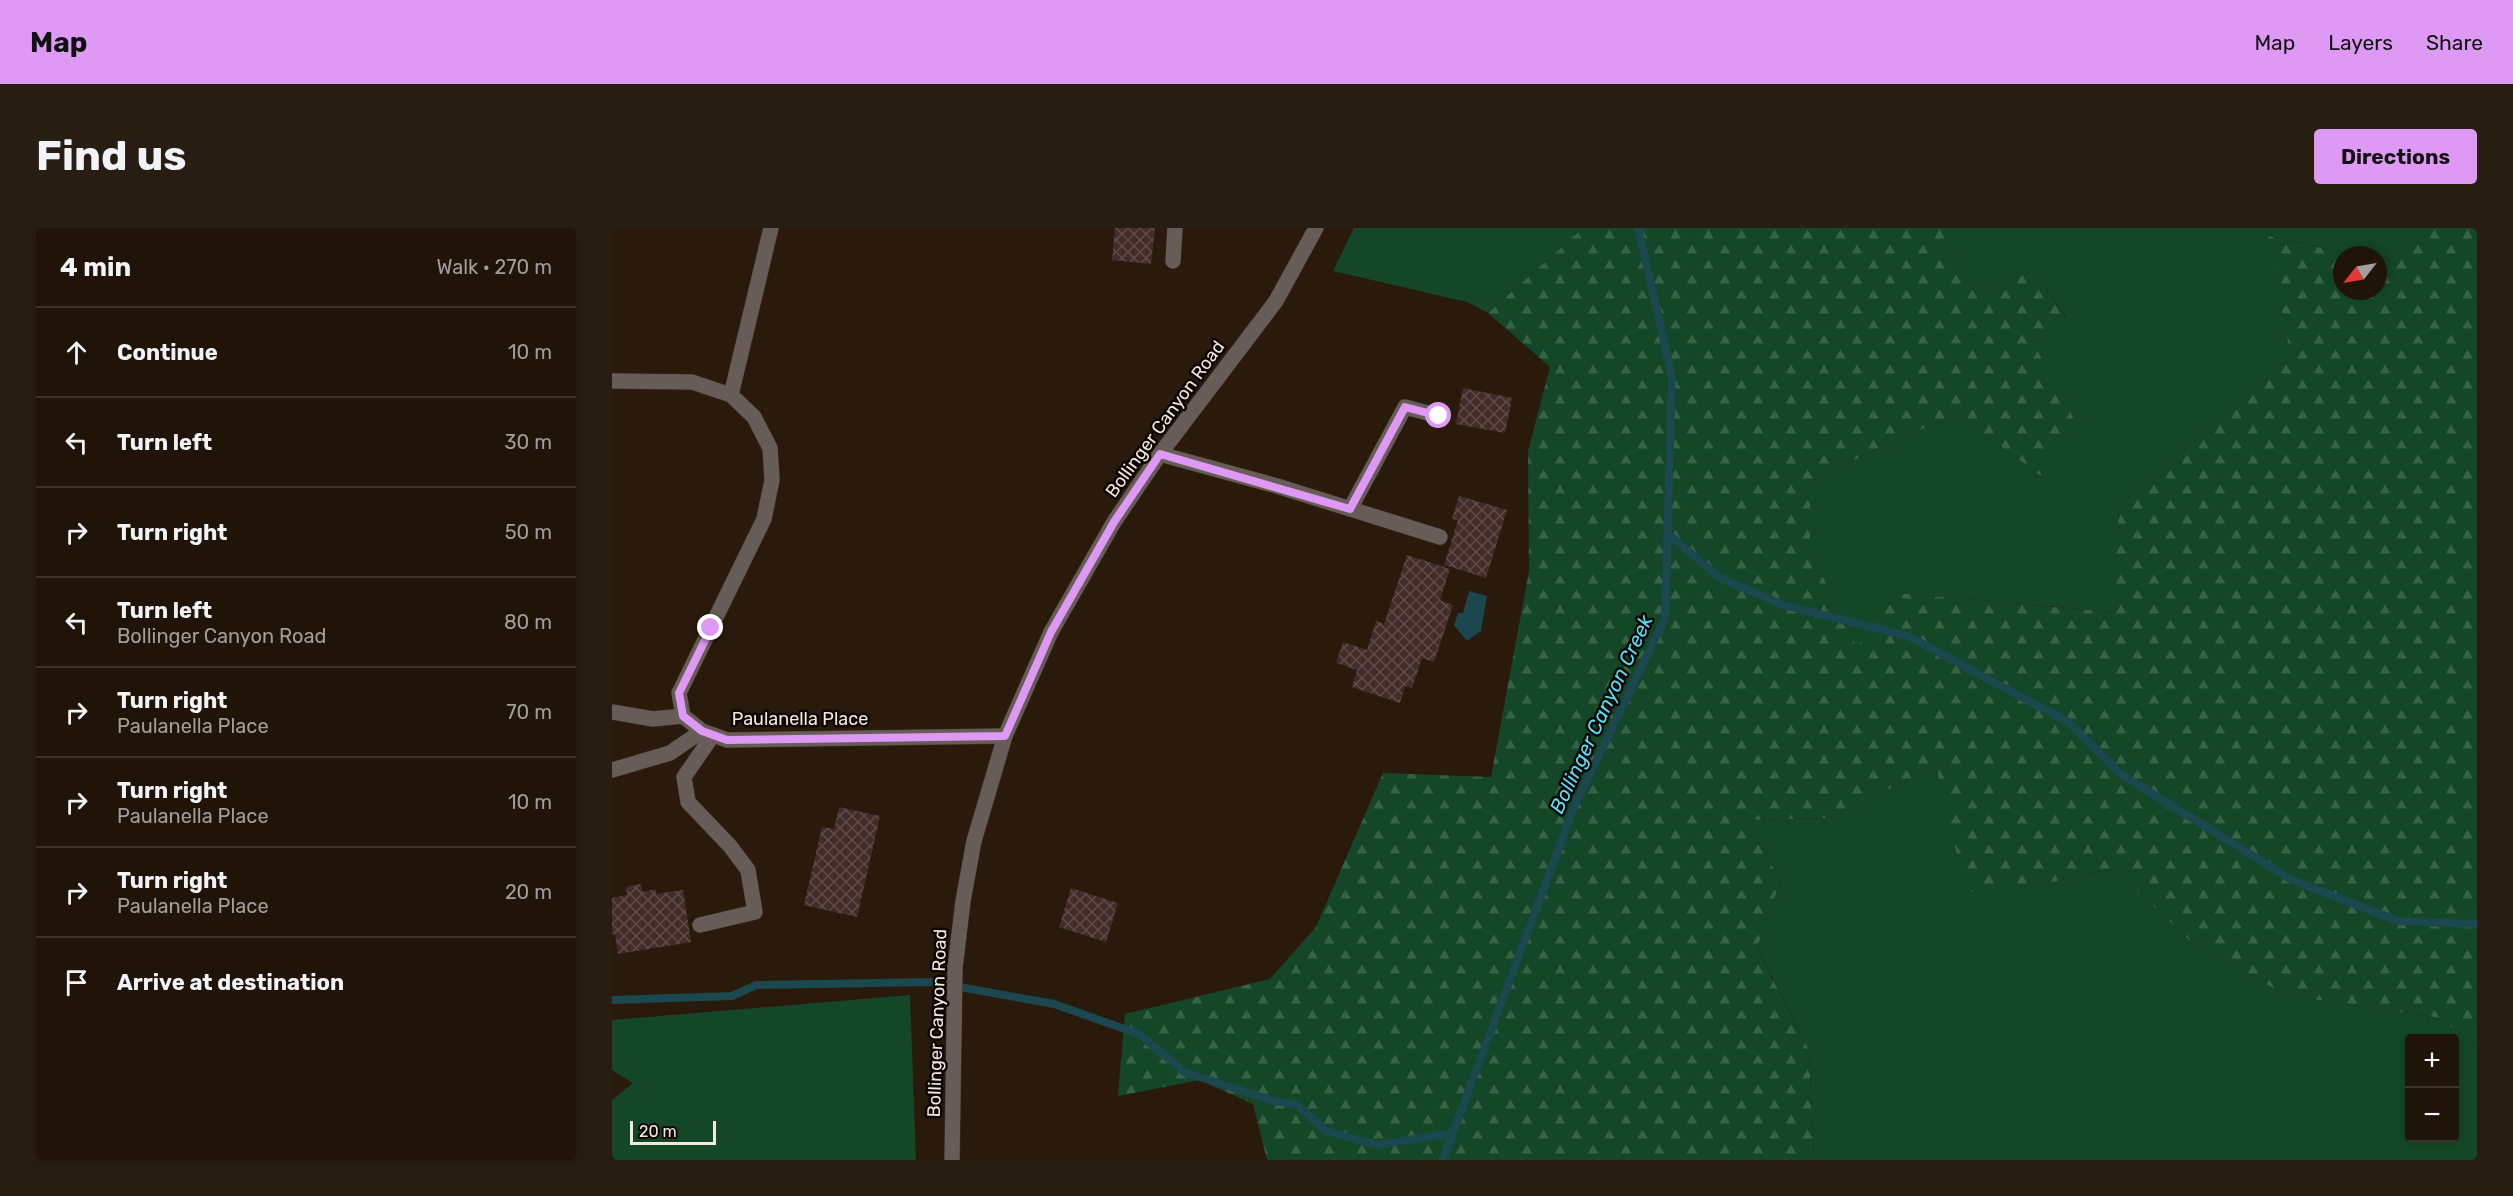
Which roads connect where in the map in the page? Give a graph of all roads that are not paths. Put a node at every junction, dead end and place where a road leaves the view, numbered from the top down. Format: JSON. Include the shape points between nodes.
{"nodes":[{"id":1,"x":771,"y":228,"type":"edge"},
{"id":2,"x":1175,"y":228,"type":"edge"},
{"id":3,"x":1316,"y":228,"type":"edge"},
{"id":4,"x":1173,"y":261,"type":"dead end"},
{"id":5,"x":612,"y":381,"type":"edge"},
{"id":6,"x":732,"y":395,"type":"junction"},
{"id":7,"x":1439,"y":416,"type":"dead end"},
{"id":8,"x":1160,"y":454,"type":"junction"},
{"id":9,"x":1350,"y":509,"type":"junction"},
{"id":10,"x":1440,"y":537,"type":"dead end"},
{"id":11,"x":612,"y":712,"type":"edge"},
{"id":12,"x":683,"y":716,"type":"junction"},
{"id":13,"x":707,"y":733,"type":"junction"},
{"id":14,"x":1005,"y":736,"type":"junction"},
{"id":15,"x":612,"y":770,"type":"edge"},
{"id":16,"x":700,"y":925,"type":"dead end"},
{"id":17,"x":952,"y":1160,"type":"edge"}],
"edges":[{"from":1,"to":6,"type":"street"},
{"from":2,"to":4,"type":"street"},
{"from":3,"to":8,"type":"street","name":"Bollinger Canyon Road","via":[[1276,301]]},
{"from":5,"to":6,"type":"street","via":[[692,382]]},
{"from":6,"to":12,"type":"street","via":[[754,417],[770,448],[772,480],[764,519],[679,693]]},
{"from":7,"to":9,"type":"street","via":[[1405,407]]},
{"from":8,"to":9,"type":"street"},
{"from":8,"to":14,"type":"street","name":"Bollinger Canyon Road","via":[[1114,522],[1051,632]]},
{"from":9,"to":10,"type":"street"},
{"from":11,"to":12,"type":"street","via":[[653,719]]},
{"from":12,"to":13,"type":"street","name":"Paulanella Place"},
{"from":13,"to":14,"type":"street","name":"Paulanella Place","via":[[727,740]]},
{"from":13,"to":15,"type":"street","via":[[669,753]]},
{"from":13,"to":16,"type":"street","via":[[684,777],[688,802],[748,870],[755,912]]},
{"from":14,"to":17,"type":"street","name":"Bollinger Canyon Road","via":[[974,841],[963,901],[955,968]]}]}
